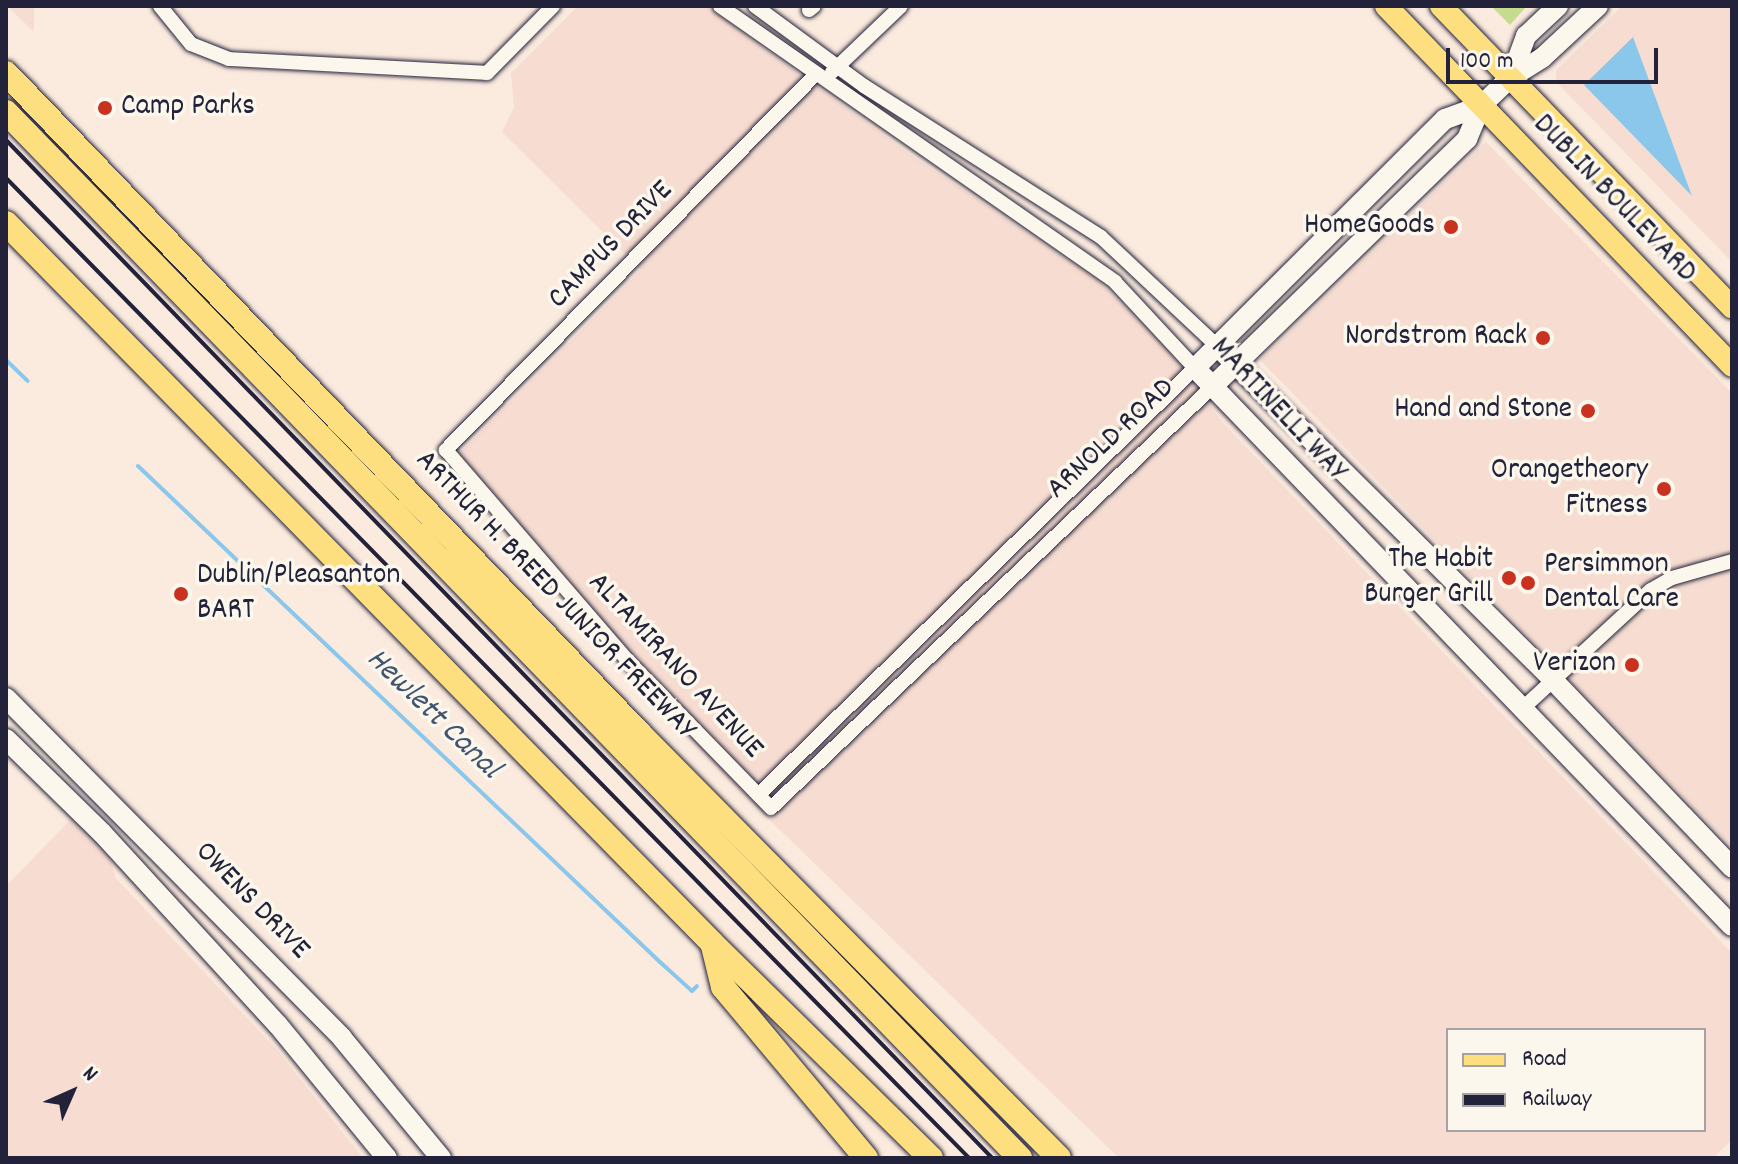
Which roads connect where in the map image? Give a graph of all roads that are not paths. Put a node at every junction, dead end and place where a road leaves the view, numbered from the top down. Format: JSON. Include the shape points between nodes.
{"nodes":[{"id":1,"x":160,"y":6,"type":"edge"},
{"id":2,"x":553,"y":6,"type":"edge"},
{"id":3,"x":720,"y":6,"type":"edge"},
{"id":4,"x":755,"y":6,"type":"edge"},
{"id":5,"x":901,"y":6,"type":"edge"},
{"id":6,"x":1386,"y":6,"type":"edge"},
{"id":7,"x":1441,"y":6,"type":"edge"},
{"id":8,"x":1558,"y":6,"type":"edge"},
{"id":9,"x":1598,"y":6,"type":"edge"},
{"id":10,"x":837,"y":67,"type":"junction"},
{"id":11,"x":6,"y":73,"type":"edge"},
{"id":12,"x":1511,"y":77,"type":"junction"},
{"id":13,"x":818,"y":78,"type":"junction"},
{"id":14,"x":1481,"y":106,"type":"junction"},
{"id":15,"x":6,"y":112,"type":"edge"},
{"id":16,"x":6,"y":223,"type":"edge"},
{"id":17,"x":1732,"y":307,"type":"edge"},
{"id":18,"x":1217,"y":346,"type":"junction"},
{"id":19,"x":1237,"y":366,"type":"junction"},
{"id":20,"x":1732,"y":366,"type":"edge"},
{"id":21,"x":1195,"y":368,"type":"junction"},
{"id":22,"x":1212,"y":387,"type":"junction"},
{"id":23,"x":446,"y":450,"type":"joint"},
{"id":24,"x":1732,"y":561,"type":"edge"},
{"id":25,"x":1553,"y":680,"type":"junction"},
{"id":26,"x":6,"y":698,"type":"edge"},
{"id":27,"x":1523,"y":708,"type":"junction"},
{"id":28,"x":6,"y":739,"type":"edge"},
{"id":29,"x":758,"y":795,"type":"junction"},
{"id":30,"x":771,"y":808,"type":"joint"},
{"id":31,"x":1732,"y":867,"type":"edge"},
{"id":32,"x":1732,"y":926,"type":"edge"},
{"id":33,"x":712,"y":943,"type":"junction"},
{"id":34,"x":387,"y":1158,"type":"edge"},
{"id":35,"x":441,"y":1158,"type":"edge"},
{"id":36,"x":866,"y":1158,"type":"edge"},
{"id":37,"x":931,"y":1158,"type":"edge"},
{"id":38,"x":1020,"y":1158,"type":"edge"},
{"id":39,"x":1059,"y":1158,"type":"edge"}],
"edges":[{"from":1,"to":2,"type":"street","via":[[181,35],[209,54],[229,59],[487,73]]},
{"from":3,"to":13,"type":"street","name":"MARTINELLI WAY"},
{"from":4,"to":10,"type":"street","name":"MARTINELLI WAY"},
{"from":5,"to":10,"type":"street","name":"CAMPUS DRIVE"},
{"from":6,"to":14,"type":"main road","name":"DUBLIN BOULEVARD"},
{"from":7,"to":12,"type":"main road","name":"DUBLIN BOULEVARD"},
{"from":8,"to":12,"type":"street","name":"ARNOLD ROAD","via":[[1526,36]]},
{"from":9,"to":12,"type":"street","name":"ARNOLD ROAD","via":[[1542,58]]},
{"from":10,"to":13,"type":"street","name":"CAMPUS DRIVE"},
{"from":10,"to":18,"type":"street","name":"MARTINELLI WAY","via":[[1101,237]]},
{"from":11,"to":39,"type":"highway","name":"ARTHUR H. BREED JUNIOR FREEWAY","via":[[642,736]]},
{"from":12,"to":14,"type":"street","name":"ARNOLD ROAD"},
{"from":12,"to":17,"type":"main road","name":"DUBLIN BOULEVARD"},
{"from":13,"to":21,"type":"street","name":"MARTINELLI WAY","via":[[1115,282]]},
{"from":13,"to":23,"type":"street","name":"CAMPUS DRIVE"},
{"from":14,"to":18,"type":"street","name":"ARNOLD ROAD","via":[[1445,119]]},
{"from":14,"to":19,"type":"street","name":"ARNOLD ROAD","via":[[1467,139]]},
{"from":14,"to":20,"type":"main road","name":"DUBLIN BOULEVARD"},
{"from":15,"to":38,"type":"highway"},
{"from":16,"to":33,"type":"highway"},
{"from":18,"to":19,"type":"street","name":"MARTINELLI WAY"},
{"from":18,"to":21,"type":"street","name":"ARNOLD ROAD"},
{"from":19,"to":22,"type":"street","name":"ARNOLD ROAD"},
{"from":19,"to":25,"type":"street","name":"MARTINELLI WAY"},
{"from":21,"to":22,"type":"street","name":"MARTINELLI WAY"},
{"from":21,"to":29,"type":"street","name":"ARNOLD ROAD"},
{"from":22,"to":27,"type":"street","name":"MARTINELLI WAY"},
{"from":22,"to":30,"type":"street","name":"ARNOLD ROAD"},
{"from":23,"to":29,"type":"street","name":"ALTAMIRANO AVENUE","via":[[627,660]]},
{"from":24,"to":25,"type":"street","via":[[1672,578],[1651,590]]},
{"from":25,"to":27,"type":"street"},
{"from":25,"to":31,"type":"street","name":"MARTINELLI WAY"},
{"from":26,"to":35,"type":"street","name":"OWENS DRIVE","via":[[342,1038]]},
{"from":27,"to":32,"type":"street","name":"MARTINELLI WAY"},
{"from":28,"to":34,"type":"street","name":"OWENS DRIVE","via":[[102,833],[278,1025]]},
{"from":29,"to":30,"type":"street","name":"ALTAMIRANO AVENUE"},
{"from":33,"to":36,"type":"highway","via":[[723,987]]},
{"from":33,"to":37,"type":"highway"}]}
